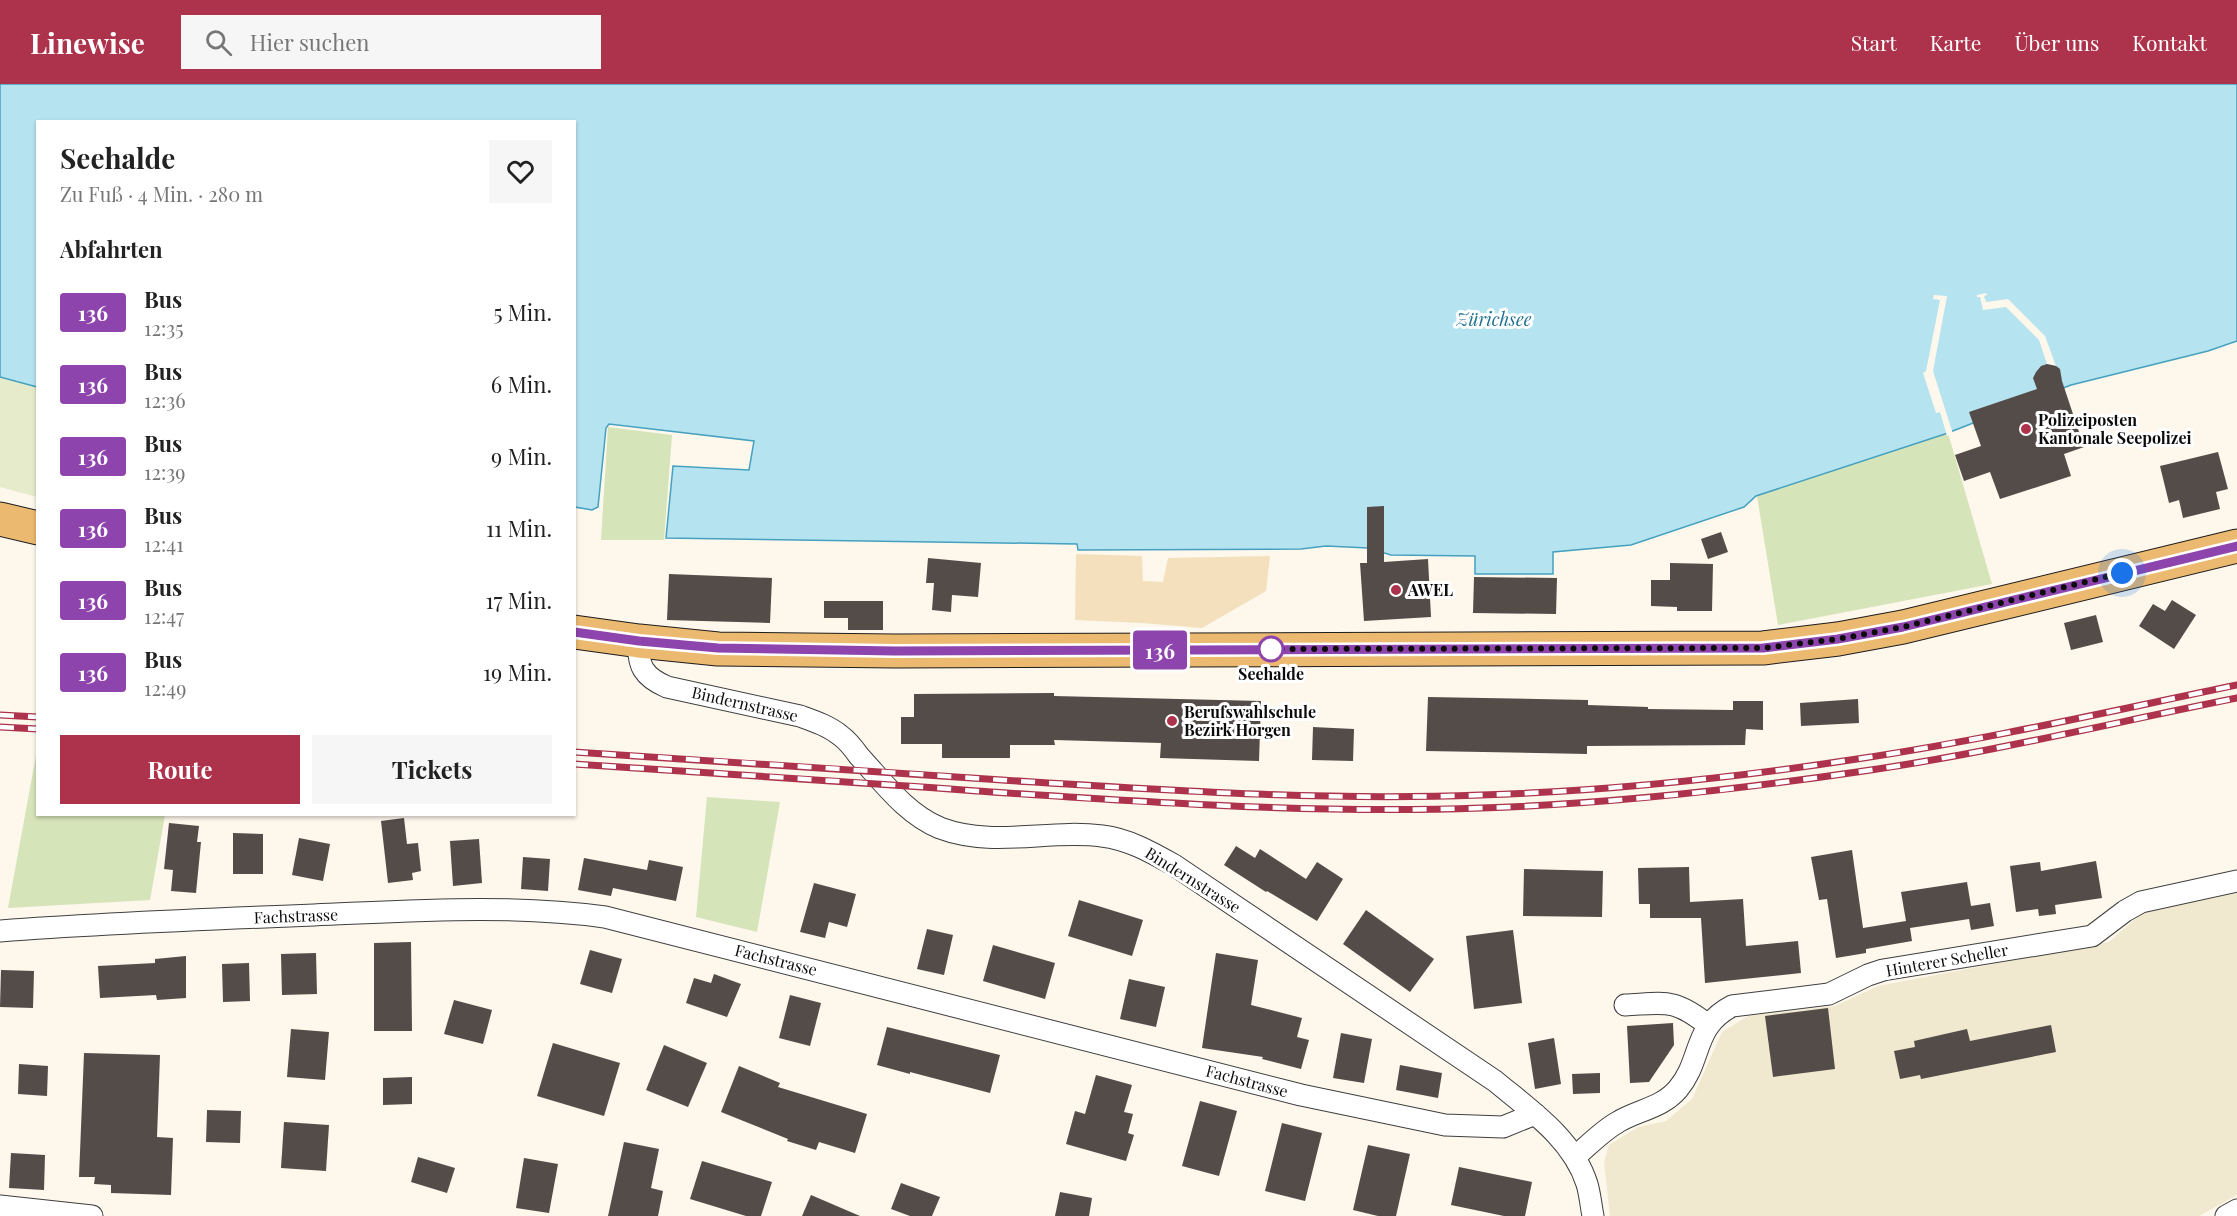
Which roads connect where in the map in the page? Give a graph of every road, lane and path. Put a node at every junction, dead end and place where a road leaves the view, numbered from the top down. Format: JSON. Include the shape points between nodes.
{"nodes":[{"id":1,"x":0,"y":519,"type":"edge"},
{"id":2,"x":36,"y":528,"type":"edge"},
{"id":3,"x":2237,"y":546,"type":"edge"},
{"id":4,"x":576,"y":632,"type":"edge"},
{"id":5,"x":639,"y":641,"type":"junction"},
{"id":6,"x":2237,"y":881,"type":"edge"},
{"id":7,"x":0,"y":931,"type":"edge"},
{"id":8,"x":1625,"y":1005,"type":"dead end"},
{"id":9,"x":1708,"y":1025,"type":"junction"},
{"id":10,"x":1535,"y":1114,"type":"junction"},
{"id":11,"x":1575,"y":1157,"type":"junction"},
{"id":12,"x":0,"y":1206,"type":"edge"},
{"id":13,"x":2237,"y":1210,"type":"edge"},
{"id":14,"x":92,"y":1216,"type":"edge"},
{"id":15,"x":1593,"y":1216,"type":"edge"},
{"id":16,"x":2226,"y":1216,"type":"edge"}],
"edges":[{"from":1,"to":2,"type":"main road"},
{"from":3,"to":5,"type":"main road","via":[[1903,627],[1763,648],[895,651],[718,648]]},
{"from":4,"to":5,"type":"main road"},
{"from":5,"to":10,"type":"street","name":"Bindernstrasse","via":[[640,665],[652,680],[667,687],[800,716],[841,735],[894,795],[916,815],[939,827],[982,838],[1104,836],[1148,850],[1495,1081]]},
{"from":6,"to":9,"type":"street","name":"Hinterer Scheller","via":[[2141,902],[2092,936],[1883,970],[1829,994],[1742,1003],[1723,1011]]},
{"from":7,"to":10,"type":"street","name":"Fachstrasse","via":[[386,912],[569,912],[605,917],[1301,1095],[1434,1123],[1503,1127]]},
{"from":8,"to":9,"type":"street","via":[[1669,1003],[1690,1011]]},
{"from":9,"to":11,"type":"street","name":"Hinterer Scheller","via":[[1692,1068],[1677,1091],[1658,1106],[1620,1120]]},
{"from":10,"to":11,"type":"street","name":"Bindernstrasse"},
{"from":11,"to":15,"type":"street","name":"Bindernstrasse","via":[[1587,1184]]},
{"from":12,"to":14,"type":"street"},
{"from":13,"to":16,"type":"street"}]}
